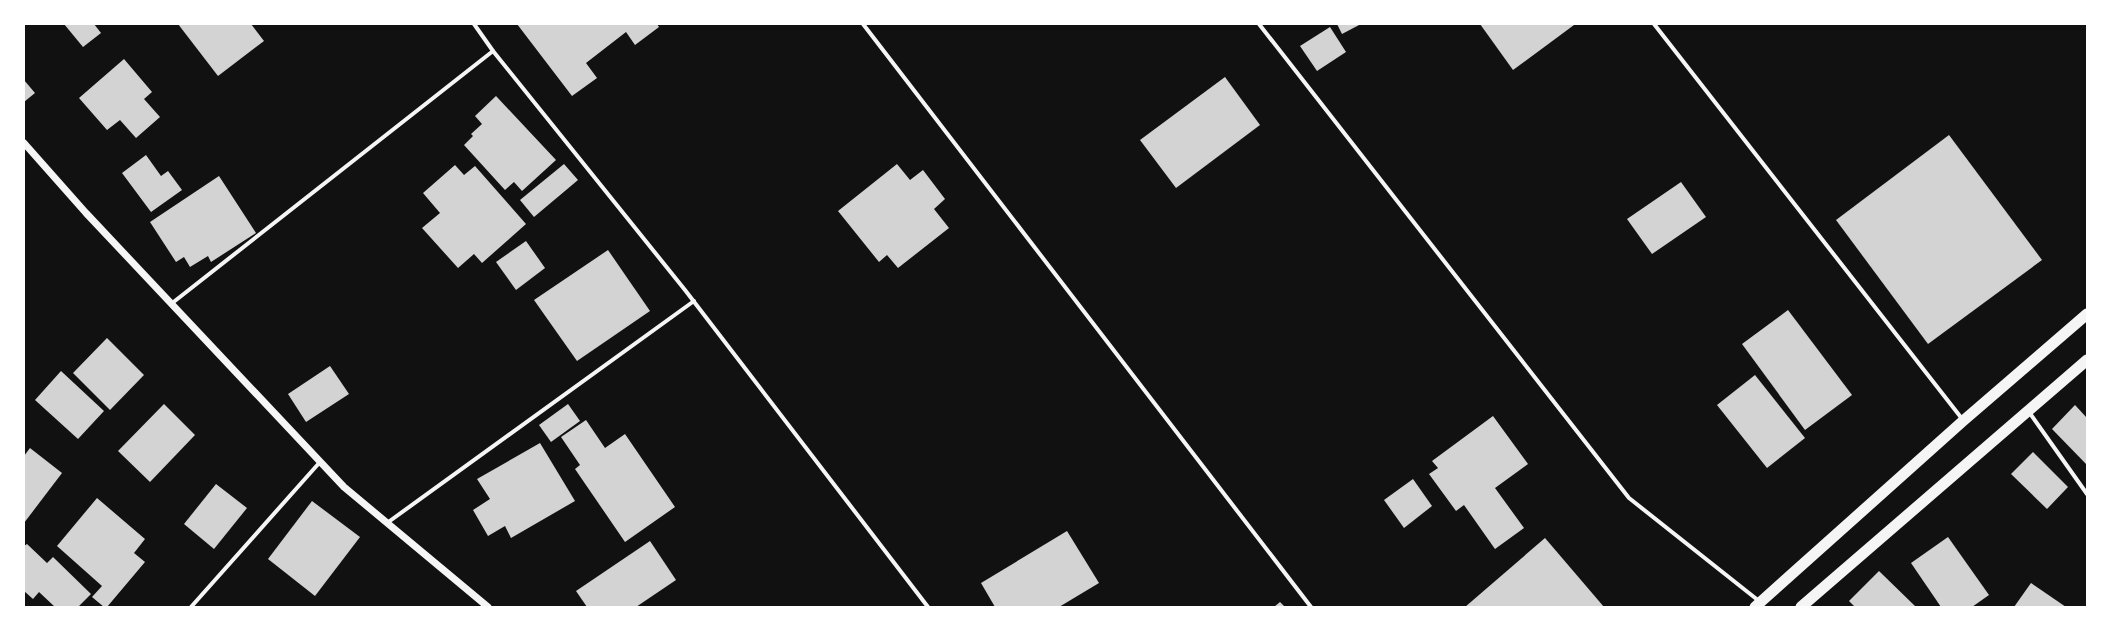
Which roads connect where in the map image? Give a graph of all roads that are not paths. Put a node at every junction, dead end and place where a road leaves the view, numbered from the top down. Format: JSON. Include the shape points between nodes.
{"nodes":[{"id":1,"x":474,"y":24,"type":"edge"},
{"id":2,"x":863,"y":24,"type":"edge"},
{"id":3,"x":1259,"y":24,"type":"edge"},
{"id":4,"x":1654,"y":24,"type":"edge"},
{"id":5,"x":493,"y":51,"type":"junction"},
{"id":6,"x":24,"y":143,"type":"edge"},
{"id":7,"x":694,"y":301,"type":"junction"},
{"id":8,"x":171,"y":304,"type":"junction"},
{"id":9,"x":2087,"y":314,"type":"edge"},
{"id":10,"x":2087,"y":360,"type":"edge"},
{"id":11,"x":2028,"y":410,"type":"junction"},
{"id":12,"x":1963,"y":421,"type":"junction"},
{"id":13,"x":320,"y":462,"type":"junction"},
{"id":14,"x":2087,"y":494,"type":"edge"},
{"id":15,"x":387,"y":524,"type":"junction"},
{"id":16,"x":1758,"y":605,"type":"edge"},
{"id":17,"x":191,"y":607,"type":"edge"},
{"id":18,"x":488,"y":607,"type":"edge"},
{"id":19,"x":928,"y":607,"type":"edge"},
{"id":20,"x":1311,"y":607,"type":"edge"},
{"id":21,"x":1801,"y":607,"type":"edge"}],
"edges":[{"from":1,"to":5,"type":"street"},
{"from":2,"to":20,"type":"street"},
{"from":3,"to":16,"type":"street","via":[[1629,498]]},
{"from":4,"to":12,"type":"street"},
{"from":5,"to":7,"type":"street"},
{"from":5,"to":8,"type":"street"},
{"from":6,"to":8,"type":"street","via":[[86,214]]},
{"from":7,"to":15,"type":"street"},
{"from":7,"to":19,"type":"street"},
{"from":8,"to":13,"type":"street"},
{"from":9,"to":12,"type":"highway"},
{"from":10,"to":11,"type":"highway"},
{"from":11,"to":14,"type":"street"},
{"from":11,"to":21,"type":"highway"},
{"from":12,"to":16,"type":"highway"},
{"from":13,"to":15,"type":"street","via":[[344,487]]},
{"from":13,"to":17,"type":"street"},
{"from":15,"to":18,"type":"street"}]}
